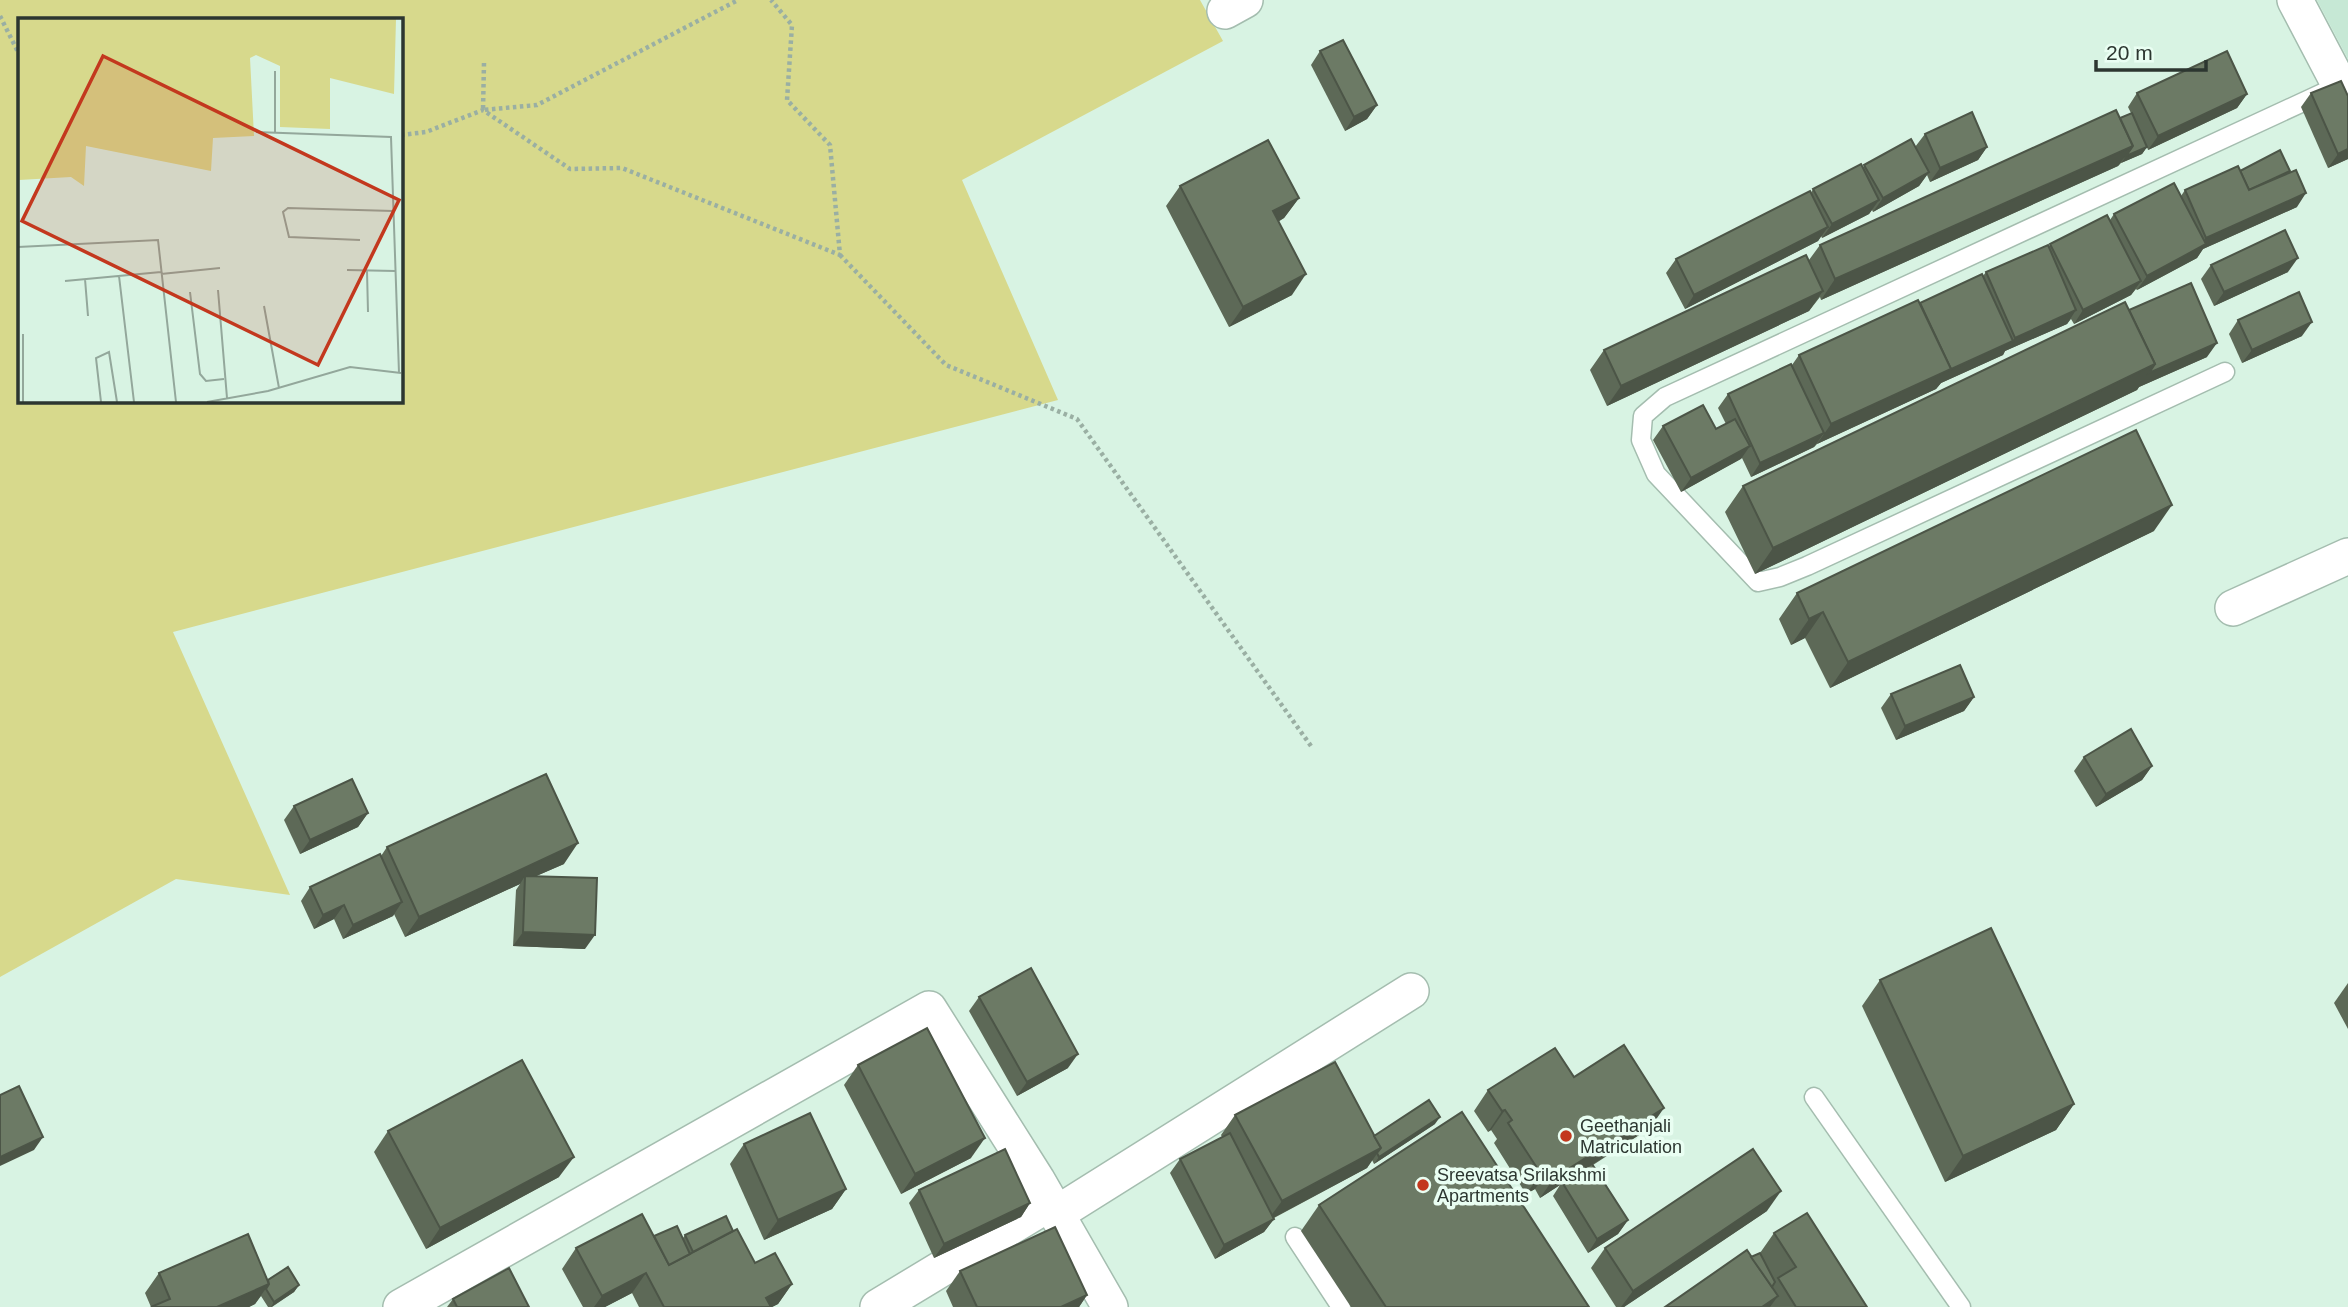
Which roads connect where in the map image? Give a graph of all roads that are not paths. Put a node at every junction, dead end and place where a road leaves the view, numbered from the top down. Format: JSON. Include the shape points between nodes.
{"nodes":[{"id":1,"x":2295,"y":0,"type":"edge"},
{"id":2,"x":2344,"y":93,"type":"edge"},
{"id":3,"x":2225,"y":372,"type":"dead end"},
{"id":4,"x":2348,"y":556,"type":"edge"},
{"id":5,"x":2233,"y":608,"type":"dead end"},
{"id":6,"x":1411,"y":991,"type":"dead end"},
{"id":7,"x":1814,"y":1097,"type":"dead end"},
{"id":8,"x":1053,"y":1209,"type":"junction"},
{"id":9,"x":1295,"y":1237,"type":"dead end"},
{"id":10,"x":401,"y":1307,"type":"edge"},
{"id":11,"x":878,"y":1307,"type":"edge"},
{"id":12,"x":1110,"y":1307,"type":"edge"},
{"id":13,"x":1341,"y":1307,"type":"edge"},
{"id":14,"x":1961,"y":1307,"type":"edge"}],
"edges":[{"from":1,"to":2,"type":"street"},
{"from":2,"to":3,"type":"lane","via":[[1665,397],[1643,416],[1642,440],[1656,474],[1758,582],[1807,566]]},
{"from":4,"to":5,"type":"street"},
{"from":6,"to":8,"type":"street"},
{"from":7,"to":14,"type":"lane"},
{"from":8,"to":10,"type":"street","via":[[929,1009]]},
{"from":8,"to":11,"type":"street"},
{"from":8,"to":12,"type":"street"},
{"from":9,"to":13,"type":"lane"}]}
